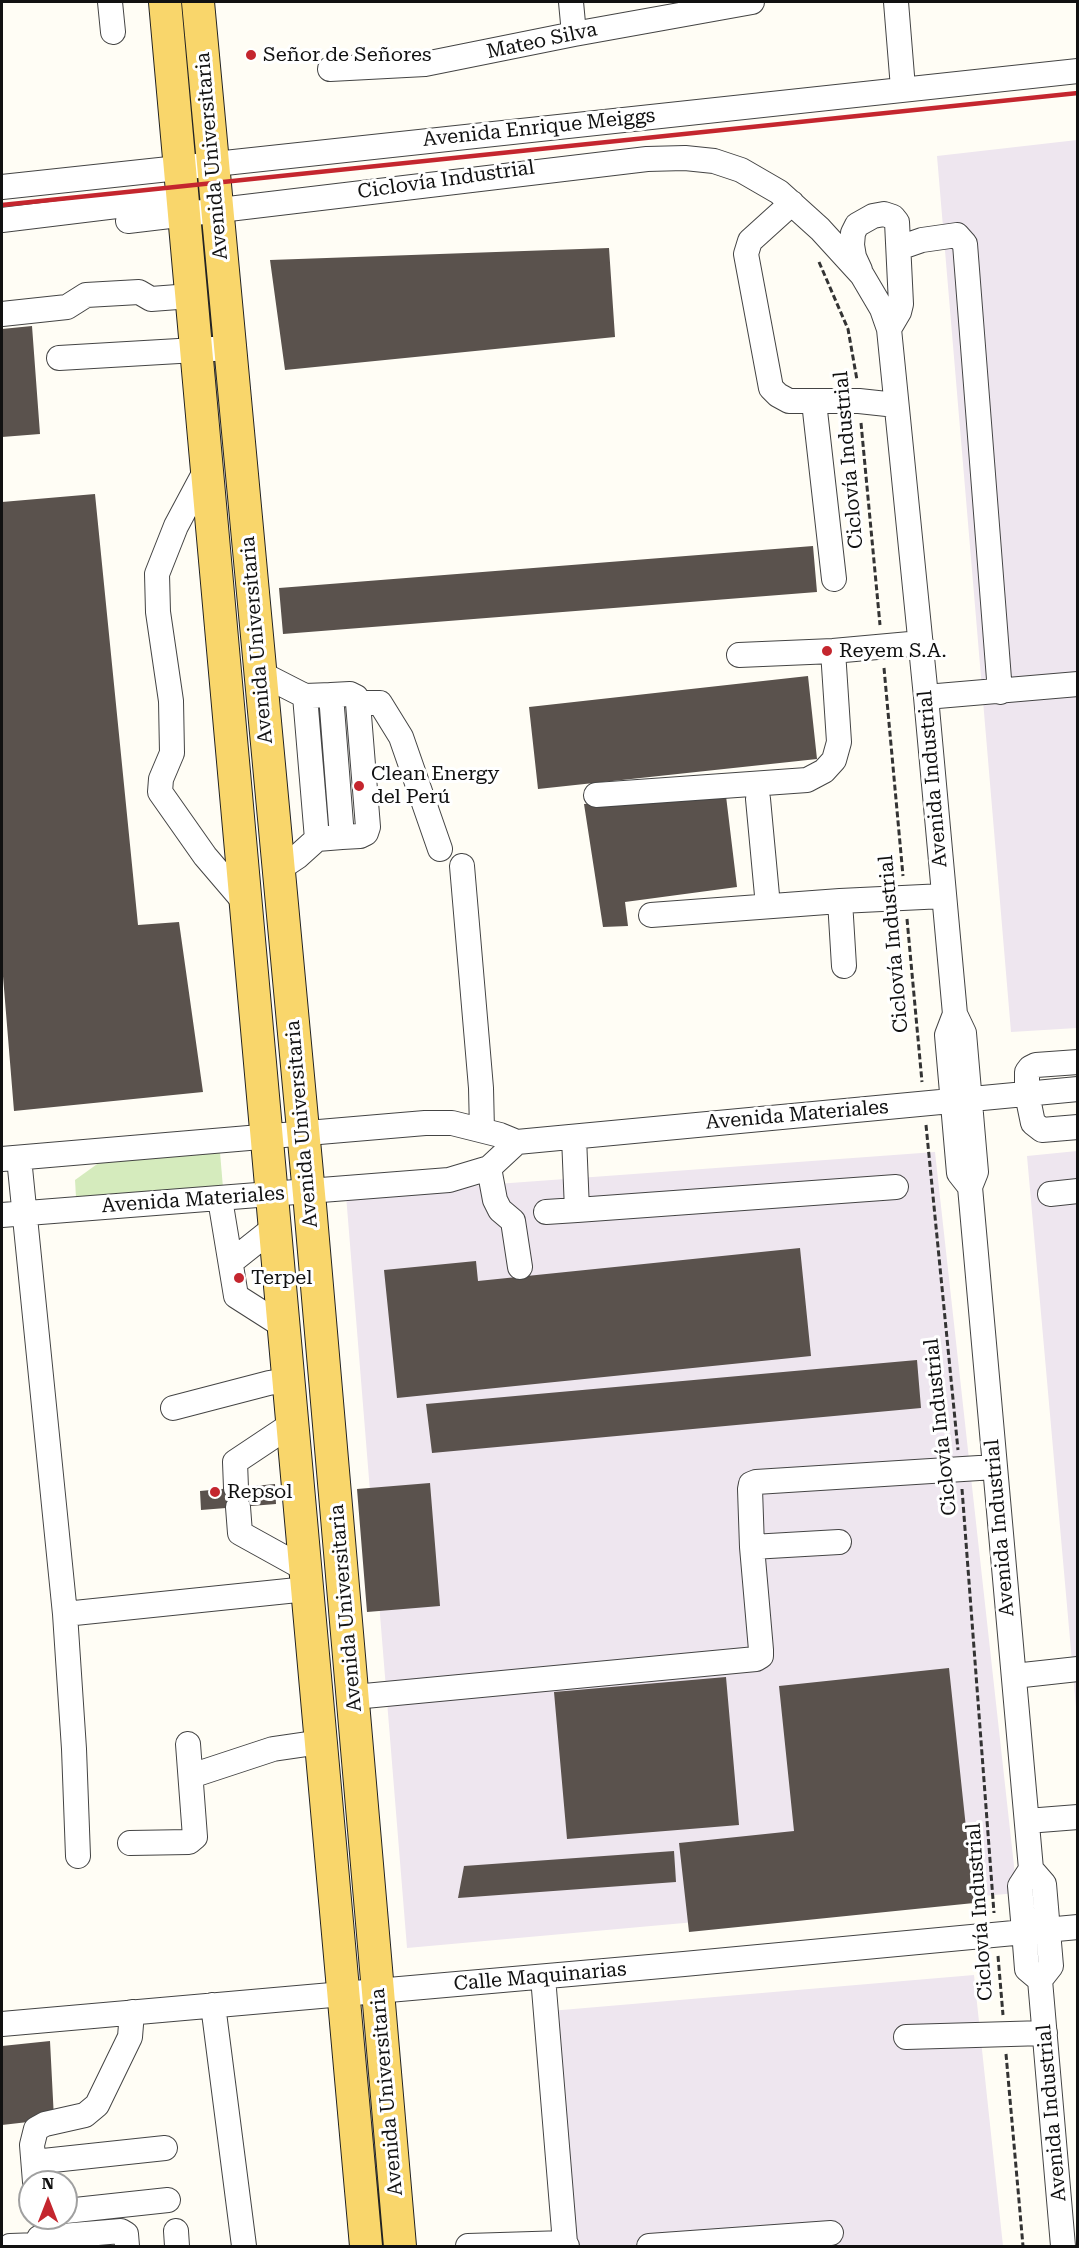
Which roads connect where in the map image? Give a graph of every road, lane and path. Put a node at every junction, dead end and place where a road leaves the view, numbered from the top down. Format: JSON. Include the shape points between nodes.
{"nodes":[{"id":1,"x":110,"y":2,"type":"edge"},
{"id":2,"x":165,"y":2,"type":"edge"},
{"id":3,"x":198,"y":2,"type":"edge"},
{"id":4,"x":571,"y":2,"type":"edge"},
{"id":5,"x":752,"y":2,"type":"edge"},
{"id":6,"x":896,"y":2,"type":"edge"},
{"id":7,"x":114,"y":32,"type":"dead end"},
{"id":8,"x":574,"y":34,"type":"junction"},
{"id":9,"x":330,"y":69,"type":"dead end"},
{"id":10,"x":1077,"y":71,"type":"edge"},
{"id":11,"x":903,"y":88,"type":"junction"},
{"id":12,"x":213,"y":164,"type":"junction"},
{"id":13,"x":180,"y":167,"type":"junction"},
{"id":14,"x":2,"y":187,"type":"edge"},
{"id":15,"x":792,"y":203,"type":"junction"},
{"id":16,"x":183,"y":206,"type":"junction"},
{"id":17,"x":218,"y":210,"type":"junction"},
{"id":18,"x":2,"y":220,"type":"edge"},
{"id":19,"x":128,"y":221,"type":"dead end"},
{"id":20,"x":899,"y":248,"type":"junction"},
{"id":21,"x":816,"y":255,"type":"dead end"},
{"id":22,"x":862,"y":275,"type":"junction"},
{"id":23,"x":192,"y":296,"type":"junction"},
{"id":24,"x":2,"y":314,"type":"edge"},
{"id":25,"x":889,"y":329,"type":"junction"},
{"id":26,"x":230,"y":348,"type":"junction"},
{"id":27,"x":196,"y":352,"type":"junction"},
{"id":28,"x":59,"y":358,"type":"dead end"},
{"id":29,"x":859,"y":401,"type":"junction"},
{"id":30,"x":814,"y":402,"type":"junction"},
{"id":31,"x":896,"y":405,"type":"junction"},
{"id":32,"x":207,"y":468,"type":"junction"},
{"id":33,"x":834,"y":579,"type":"dead end"},
{"id":34,"x":921,"y":643,"type":"junction"},
{"id":35,"x":882,"y":646,"type":"junction"},
{"id":36,"x":832,"y":651,"type":"junction"},
{"id":37,"x":739,"y":655,"type":"dead end"},
{"id":38,"x":261,"y":673,"type":"junction"},
{"id":39,"x":1077,"y":684,"type":"edge"},
{"id":40,"x":1000,"y":692,"type":"junction"},
{"id":41,"x":331,"y":695,"type":"junction"},
{"id":42,"x":305,"y":696,"type":"junction"},
{"id":43,"x":926,"y":697,"type":"junction"},
{"id":44,"x":358,"y":703,"type":"junction"},
{"id":45,"x":596,"y":795,"type":"dead end"},
{"id":46,"x":758,"y":799,"type":"dead end"},
{"id":47,"x":342,"y":837,"type":"junction"},
{"id":48,"x":316,"y":839,"type":"junction"},
{"id":49,"x":440,"y":849,"type":"dead end"},
{"id":50,"x":462,"y":866,"type":"dead end"},
{"id":51,"x":279,"y":869,"type":"junction"},
{"id":52,"x":243,"y":871,"type":"junction"},
{"id":53,"x":944,"y":896,"type":"junction"},
{"id":54,"x":905,"y":899,"type":"junction"},
{"id":55,"x":840,"y":901,"type":"junction"},
{"id":56,"x":246,"y":904,"type":"junction"},
{"id":57,"x":768,"y":906,"type":"junction"},
{"id":58,"x":651,"y":915,"type":"dead end"},
{"id":59,"x":844,"y":966,"type":"dead end"},
{"id":60,"x":1076,"y":1062,"type":"edge"},
{"id":61,"x":1077,"y":1089,"type":"edge"},
{"id":62,"x":1027,"y":1094,"type":"junction"},
{"id":63,"x":961,"y":1100,"type":"junction"},
{"id":64,"x":924,"y":1104,"type":"junction"},
{"id":65,"x":1077,"y":1127,"type":"edge"},
{"id":66,"x":482,"y":1130,"type":"junction"},
{"id":67,"x":303,"y":1135,"type":"junction"},
{"id":68,"x":267,"y":1137,"type":"junction"},
{"id":69,"x":574,"y":1137,"type":"junction"},
{"id":70,"x":517,"y":1142,"type":"junction"},
{"id":71,"x":10,"y":1158,"type":"edge"},
{"id":72,"x":489,"y":1168,"type":"junction"},
{"id":73,"x":896,"y":1187,"type":"dead end"},
{"id":74,"x":309,"y":1191,"type":"junction"},
{"id":75,"x":1077,"y":1191,"type":"edge"},
{"id":76,"x":272,"y":1194,"type":"junction"},
{"id":77,"x":1050,"y":1194,"type":"dead end"},
{"id":78,"x":219,"y":1199,"type":"junction"},
{"id":79,"x":577,"y":1210,"type":"junction"},
{"id":80,"x":546,"y":1212,"type":"dead end"},
{"id":81,"x":13,"y":1214,"type":"edge"},
{"id":82,"x":275,"y":1227,"type":"junction"},
{"id":83,"x":231,"y":1262,"type":"junction"},
{"id":84,"x":520,"y":1267,"type":"dead end"},
{"id":85,"x":283,"y":1326,"type":"junction"},
{"id":86,"x":288,"y":1380,"type":"junction"},
{"id":87,"x":172,"y":1408,"type":"dead end"},
{"id":88,"x":292,"y":1424,"type":"junction"},
{"id":89,"x":995,"y":1467,"type":"junction"},
{"id":90,"x":960,"y":1468,"type":"junction"},
{"id":91,"x":838,"y":1542,"type":"dead end"},
{"id":92,"x":752,"y":1547,"type":"junction"},
{"id":93,"x":306,"y":1579,"type":"junction"},
{"id":94,"x":65,"y":1614,"type":"junction"},
{"id":95,"x":1077,"y":1669,"type":"edge"},
{"id":96,"x":1014,"y":1676,"type":"junction"},
{"id":97,"x":354,"y":1703,"type":"junction"},
{"id":98,"x":320,"y":1727,"type":"junction"},
{"id":99,"x":189,"y":1744,"type":"dead end"},
{"id":100,"x":191,"y":1776,"type":"junction"},
{"id":101,"x":1077,"y":1817,"type":"edge"},
{"id":102,"x":1027,"y":1821,"type":"junction"},
{"id":103,"x":130,"y":1843,"type":"dead end"},
{"id":104,"x":78,"y":1856,"type":"dead end"},
{"id":105,"x":1077,"y":1927,"type":"edge"},
{"id":106,"x":1036,"y":1930,"type":"junction"},
{"id":107,"x":996,"y":1934,"type":"junction"},
{"id":108,"x":543,"y":1977,"type":"junction"},
{"id":109,"x":379,"y":1990,"type":"junction"},
{"id":110,"x":344,"y":1994,"type":"junction"},
{"id":111,"x":213,"y":2005,"type":"junction"},
{"id":112,"x":132,"y":2012,"type":"junction"},
{"id":113,"x":2,"y":2024,"type":"edge"},
{"id":114,"x":1005,"y":2033,"type":"junction"},
{"id":115,"x":1045,"y":2033,"type":"junction"},
{"id":116,"x":906,"y":2037,"type":"dead end"},
{"id":117,"x":165,"y":2148,"type":"dead end"},
{"id":118,"x":34,"y":2170,"type":"edge"},
{"id":119,"x":45,"y":2170,"type":"edge"},
{"id":120,"x":168,"y":2200,"type":"dead end"},
{"id":121,"x":78,"y":2210,"type":"edge"},
{"id":122,"x":1069,"y":2217,"type":"edge"},
{"id":123,"x":831,"y":2233,"type":"dead end"},
{"id":124,"x":39,"y":2237,"type":"edge"},
{"id":125,"x":566,"y":2245,"type":"edge"},
{"id":126,"x":10,"y":2247,"type":"edge"},
{"id":127,"x":127,"y":2247,"type":"edge"},
{"id":128,"x":244,"y":2247,"type":"edge"},
{"id":129,"x":366,"y":2247,"type":"edge"},
{"id":130,"x":400,"y":2247,"type":"edge"},
{"id":131,"x":468,"y":2247,"type":"edge"},
{"id":132,"x":649,"y":2247,"type":"edge"},
{"id":133,"x":1023,"y":2247,"type":"edge"},
{"id":134,"x":1063,"y":2247,"type":"edge"}],
"edges":[{"from":1,"to":7,"type":"street"},
{"from":2,"to":13,"type":"main road","name":"Avenida Universitaria"},
{"from":3,"to":12,"type":"main road","name":"Avenida Universitaria"},
{"from":4,"to":8,"type":"street"},
{"from":5,"to":8,"type":"street","name":"Mateo Silva"},
{"from":6,"to":11,"type":"street"},
{"from":8,"to":9,"type":"street","name":"Mateo Silva","via":[[425,64]]},
{"from":10,"to":11,"type":"street","name":"Avenida Enrique Meiggs"},
{"from":11,"to":12,"type":"street","name":"Avenida Enrique Meiggs"},
{"from":12,"to":13,"type":"street","name":"Avenida Enrique Meiggs"},
{"from":12,"to":17,"type":"main road","name":"Avenida Universitaria"},
{"from":13,"to":14,"type":"street","name":"Avenida Enrique Meiggs"},
{"from":13,"to":16,"type":"main road","name":"Avenida Universitaria"},
{"from":15,"to":17,"type":"street","via":[[741,170],[714,161],[685,158],[647,159]]},
{"from":15,"to":22,"type":"street"},
{"from":15,"to":30,"type":"street","via":[[750,241],[746,254],[771,388],[789,401]]},
{"from":16,"to":17,"type":"street"},
{"from":16,"to":18,"type":"street"},
{"from":16,"to":19,"type":"street"},
{"from":16,"to":23,"type":"main road","name":"Avenida Universitaria"},
{"from":17,"to":26,"type":"main road","name":"Avenida Universitaria"},
{"from":20,"to":22,"type":"street","via":[[893,217],[884,214],[864,219],[853,232],[852,245]]},
{"from":20,"to":25,"type":"street","via":[[902,303]]},
{"from":20,"to":40,"type":"street","via":[[957,235],[965,244]]},
{"from":21,"to":29,"type":"path","name":"Ciclovía Industrial","via":[[848,329]]},
{"from":22,"to":25,"type":"street"},
{"from":23,"to":24,"type":"street","via":[[151,299],[139,292],[86,295],[67,307]]},
{"from":23,"to":27,"type":"main road","name":"Avenida Universitaria"},
{"from":25,"to":31,"type":"street","name":"Avenida Industrial"},
{"from":26,"to":27,"type":"street"},
{"from":26,"to":38,"type":"main road","name":"Avenida Universitaria"},
{"from":27,"to":28,"type":"street"},
{"from":27,"to":32,"type":"main road","name":"Avenida Universitaria"},
{"from":29,"to":30,"type":"street"},
{"from":29,"to":31,"type":"street"},
{"from":29,"to":35,"type":"path","name":"Ciclovía Industrial"},
{"from":30,"to":33,"type":"street"},
{"from":31,"to":34,"type":"street","name":"Avenida Industrial"},
{"from":32,"to":52,"type":"main road","name":"Avenida Universitaria"},
{"from":32,"to":56,"type":"street","via":[[176,526],[157,574],[158,612],[171,701],[172,753],[160,792],[205,856]]},
{"from":34,"to":35,"type":"street"},
{"from":34,"to":43,"type":"street","name":"Avenida Industrial"},
{"from":35,"to":36,"type":"street"},
{"from":35,"to":54,"type":"path","name":"Ciclovía Industrial"},
{"from":36,"to":37,"type":"street"},
{"from":36,"to":45,"type":"street","via":[[838,742],[834,760],[824,771],[807,780]]},
{"from":38,"to":42,"type":"street"},
{"from":38,"to":51,"type":"main road","name":"Avenida Universitaria"},
{"from":39,"to":40,"type":"street"},
{"from":40,"to":43,"type":"street"},
{"from":41,"to":42,"type":"street"},
{"from":41,"to":44,"type":"street","via":[[350,694]]},
{"from":41,"to":47,"type":"street"},
{"from":42,"to":48,"type":"street"},
{"from":43,"to":53,"type":"street","name":"Avenida Industrial"},
{"from":44,"to":47,"type":"street","via":[[368,827],[360,836]]},
{"from":44,"to":49,"type":"street","via":[[380,704],[401,737]]},
{"from":46,"to":57,"type":"street"},
{"from":47,"to":48,"type":"street"},
{"from":48,"to":51,"type":"street"},
{"from":50,"to":66,"type":"street"},
{"from":51,"to":52,"type":"main road"},
{"from":51,"to":67,"type":"main road","name":"Avenida Universitaria"},
{"from":52,"to":56,"type":"main road","name":"Avenida Universitaria"},
{"from":53,"to":54,"type":"street"},
{"from":53,"to":63,"type":"street","name":"Avenida Industrial","via":[[954,1014],[964,1033]]},
{"from":54,"to":55,"type":"street"},
{"from":54,"to":64,"type":"path","name":"Ciclovía Industrial"},
{"from":55,"to":57,"type":"street"},
{"from":55,"to":59,"type":"street"},
{"from":56,"to":68,"type":"main road","name":"Avenida Universitaria"},
{"from":57,"to":58,"type":"street"},
{"from":60,"to":61,"type":"street"},
{"from":60,"to":62,"type":"street","via":[[1030,1068]]},
{"from":61,"to":62,"type":"street","name":"Avenida Materiales"},
{"from":62,"to":63,"type":"street","name":"Avenida Materiales"},
{"from":62,"to":65,"type":"street","via":[[1032,1123],[1042,1130]]},
{"from":63,"to":64,"type":"street","name":"Avenida Materiales"},
{"from":63,"to":89,"type":"street","name":"Avenida Industrial","via":[[976,1172],[970,1187]]},
{"from":64,"to":69,"type":"street","name":"Avenida Materiales"},
{"from":64,"to":90,"type":"path","name":"Ciclovía Industrial"},
{"from":66,"to":67,"type":"street","name":"Avenida Materiales","via":[[452,1123],[425,1123]]},
{"from":66,"to":70,"type":"street","name":"Avenida Materiales"},
{"from":67,"to":68,"type":"street","name":"Avenida Materiales"},
{"from":67,"to":74,"type":"main road","name":"Avenida Universitaria"},
{"from":68,"to":71,"type":"street","name":"Avenida Materiales"},
{"from":68,"to":76,"type":"main road","name":"Avenida Universitaria"},
{"from":69,"to":70,"type":"street","name":"Avenida Materiales"},
{"from":69,"to":79,"type":"street"},
{"from":70,"to":72,"type":"street","name":"Avenida Materiales"},
{"from":71,"to":81,"type":"street"},
{"from":72,"to":74,"type":"street","name":"Avenida Materiales","via":[[449,1180]]},
{"from":72,"to":84,"type":"street","via":[[495,1200],[513,1221]]},
{"from":73,"to":79,"type":"street"},
{"from":74,"to":76,"type":"street","name":"Avenida Materiales"},
{"from":74,"to":97,"type":"main road","name":"Avenida Universitaria"},
{"from":75,"to":77,"type":"street"},
{"from":76,"to":78,"type":"street","name":"Avenida Materiales"},
{"from":76,"to":82,"type":"main road","name":"Avenida Universitaria"},
{"from":78,"to":81,"type":"street","name":"Avenida Materiales"},
{"from":78,"to":83,"type":"street"},
{"from":79,"to":80,"type":"street"},
{"from":81,"to":94,"type":"street"},
{"from":82,"to":83,"type":"street"},
{"from":82,"to":85,"type":"main road","name":"Avenida Universitaria"},
{"from":83,"to":85,"type":"street","via":[[236,1296]]},
{"from":85,"to":86,"type":"main road","name":"Avenida Universitaria"},
{"from":86,"to":87,"type":"street"},
{"from":86,"to":88,"type":"main road","name":"Avenida Universitaria"},
{"from":88,"to":93,"type":"main road","name":"Avenida Universitaria"},
{"from":88,"to":93,"type":"street","via":[[235,1462],[240,1533]]},
{"from":89,"to":90,"type":"street"},
{"from":89,"to":96,"type":"street","name":"Avenida Industrial"},
{"from":90,"to":92,"type":"street","via":[[756,1482],[750,1489]]},
{"from":90,"to":107,"type":"path","name":"Ciclovía Industrial"},
{"from":91,"to":92,"type":"street"},
{"from":92,"to":97,"type":"street","via":[[761,1650],[756,1659]]},
{"from":93,"to":94,"type":"street"},
{"from":93,"to":98,"type":"main road","name":"Avenida Universitaria"},
{"from":94,"to":104,"type":"street"},
{"from":95,"to":96,"type":"street"},
{"from":96,"to":102,"type":"street","name":"Avenida Industrial"},
{"from":97,"to":98,"type":"main road"},
{"from":97,"to":109,"type":"main road","name":"Avenida Universitaria"},
{"from":98,"to":100,"type":"street","via":[[273,1749]]},
{"from":98,"to":110,"type":"main road","name":"Avenida Universitaria"},
{"from":99,"to":100,"type":"street"},
{"from":100,"to":103,"type":"street","via":[[193,1840]]},
{"from":101,"to":102,"type":"street"},
{"from":102,"to":106,"type":"street","name":"Avenida Industrial","via":[[1031,1869],[1020,1886]]},
{"from":105,"to":106,"type":"street","name":"Calle Maquinarias"},
{"from":106,"to":107,"type":"street","name":"Calle Maquinarias"},
{"from":106,"to":115,"type":"street","name":"Avenida Industrial","via":[[1027,1969],[1040,1980]]},
{"from":107,"to":108,"type":"street","name":"Calle Maquinarias"},
{"from":107,"to":114,"type":"path","name":"Ciclovía Industrial"},
{"from":108,"to":109,"type":"street","name":"Calle Maquinarias"},
{"from":108,"to":125,"type":"street"},
{"from":109,"to":110,"type":"street","name":"Calle Maquinarias"},
{"from":109,"to":130,"type":"main road","name":"Avenida Universitaria"},
{"from":110,"to":111,"type":"street","name":"Calle Maquinarias"},
{"from":110,"to":129,"type":"main road","name":"Avenida Universitaria"},
{"from":111,"to":112,"type":"street","name":"Calle Maquinarias"},
{"from":111,"to":128,"type":"street"},
{"from":112,"to":113,"type":"street","name":"Calle Maquinarias"},
{"from":112,"to":118,"type":"street","via":[[130,2037],[97,2104],[86,2115],[36,2129],[32,2145]]},
{"from":114,"to":115,"type":"street"},
{"from":114,"to":116,"type":"street"},
{"from":114,"to":133,"type":"path","name":"Ciclovía Industrial"},
{"from":115,"to":122,"type":"street","name":"Avenida Industrial"},
{"from":117,"to":119,"type":"street"},
{"from":120,"to":121,"type":"street"},
{"from":122,"to":134,"type":"street","name":"Avenida Industrial"},
{"from":123,"to":132,"type":"street"},
{"from":124,"to":126,"type":"street"},
{"from":124,"to":127,"type":"street","via":[[121,2231],[126,2234]]},
{"from":125,"to":131,"type":"street"}]}
